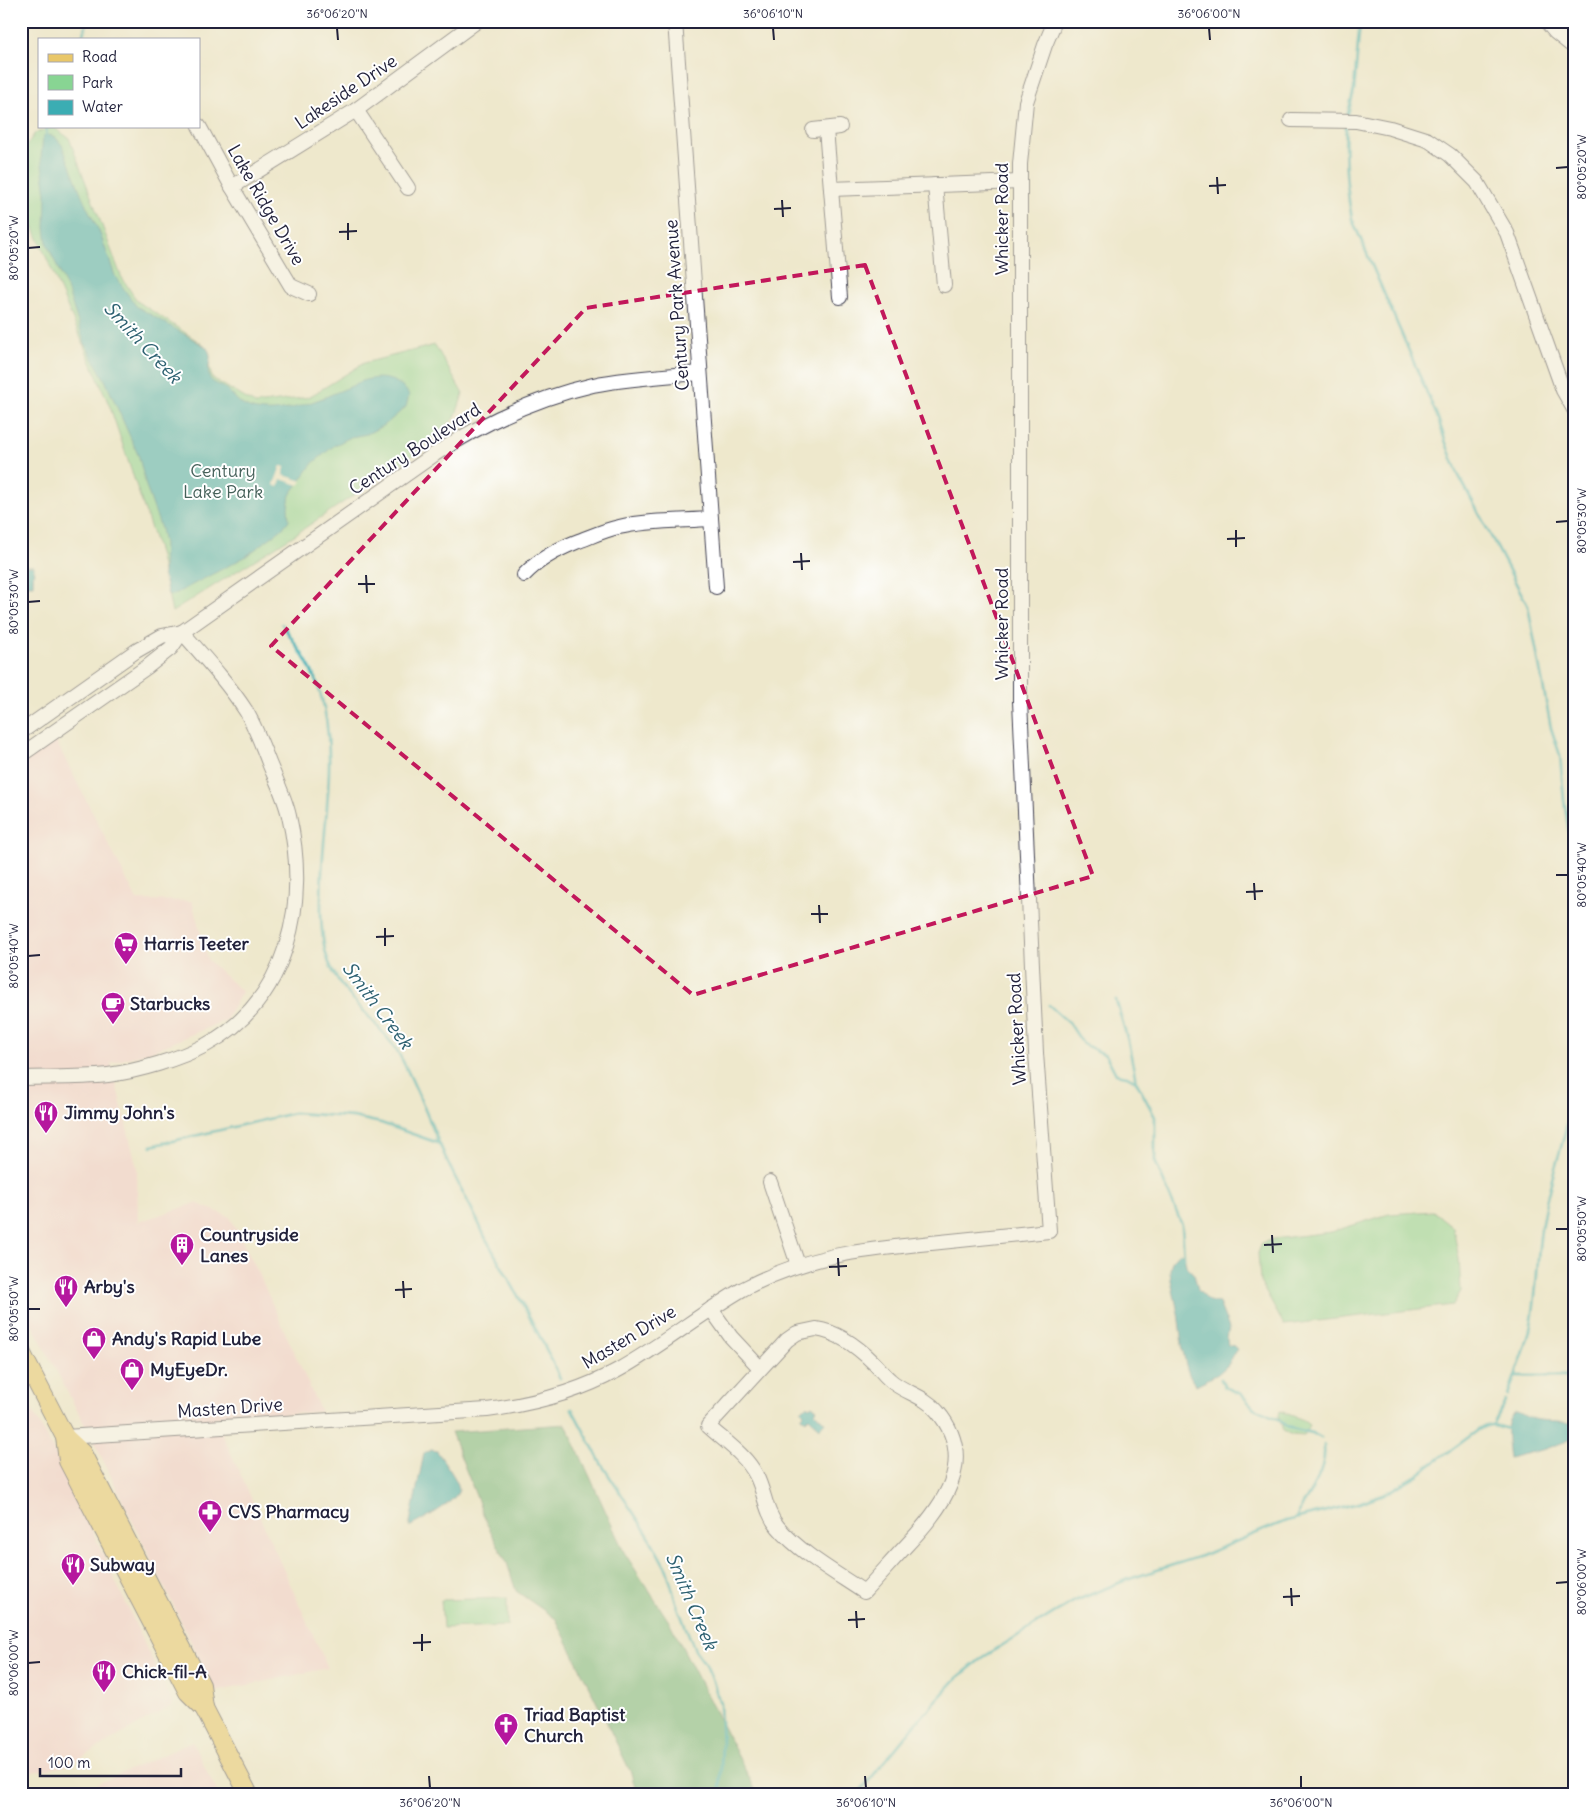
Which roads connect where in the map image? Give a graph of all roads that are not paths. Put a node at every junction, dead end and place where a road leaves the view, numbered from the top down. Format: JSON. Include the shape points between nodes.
{"nodes":[{"id":1,"x":476,"y":21,"type":"edge"},
{"id":2,"x":675,"y":21,"type":"edge"},
{"id":3,"x":1055,"y":21,"type":"edge"},
{"id":4,"x":1546,"y":21,"type":"edge"},
{"id":5,"x":1575,"y":48,"type":"edge"},
{"id":6,"x":356,"y":110,"type":"junction"},
{"id":7,"x":1291,"y":120,"type":"dead end"},
{"id":8,"x":199,"y":128,"type":"edge"},
{"id":9,"x":826,"y":128,"type":"dead end"},
{"id":10,"x":1020,"y":182,"type":"junction"},
{"id":11,"x":935,"y":185,"type":"junction"},
{"id":12,"x":232,"y":187,"type":"junction"},
{"id":13,"x":408,"y":188,"type":"dead end"},
{"id":14,"x":831,"y":189,"type":"junction"},
{"id":15,"x":944,"y":285,"type":"dead end"},
{"id":16,"x":309,"y":294,"type":"dead end"},
{"id":17,"x":840,"y":296,"type":"dead end"},
{"id":18,"x":700,"y":373,"type":"junction"},
{"id":19,"x":1575,"y":412,"type":"edge"},
{"id":20,"x":711,"y":519,"type":"junction"},
{"id":21,"x":524,"y":575,"type":"dead end"},
{"id":22,"x":716,"y":587,"type":"dead end"},
{"id":23,"x":182,"y":632,"type":"junction"},
{"id":24,"x":102,"y":675,"type":"junction"},
{"id":25,"x":112,"y":692,"type":"junction"},
{"id":26,"x":21,"y":732,"type":"edge"},
{"id":27,"x":21,"y":755,"type":"edge"},
{"id":28,"x":21,"y":1078,"type":"edge"},
{"id":29,"x":770,"y":1182,"type":"dead end"},
{"id":30,"x":1049,"y":1231,"type":"joint"},
{"id":31,"x":798,"y":1265,"type":"junction"},
{"id":32,"x":711,"y":1309,"type":"junction"},
{"id":33,"x":21,"y":1352,"type":"edge"},
{"id":34,"x":760,"y":1368,"type":"junction"},
{"id":35,"x":65,"y":1437,"type":"junction"},
{"id":36,"x":249,"y":1795,"type":"edge"}],
"edges":[{"from":1,"to":6,"type":"street","name":"Lakeside Drive"},
{"from":2,"to":18,"type":"street","name":"Century Park Avenue"},
{"from":3,"to":10,"type":"street","name":"Whicker Road","via":[[1026,102]]},
{"from":4,"to":5,"type":"street"},
{"from":6,"to":12,"type":"street","name":"Lakeside Drive"},
{"from":6,"to":13,"type":"street"},
{"from":7,"to":19,"type":"street","via":[[1356,121],[1428,140],[1450,155],[1477,182],[1507,233],[1563,390]]},
{"from":8,"to":12,"type":"street","name":"Lake Ridge Drive"},
{"from":9,"to":14,"type":"street"},
{"from":10,"to":11,"type":"street"},
{"from":10,"to":30,"type":"street","name":"Whicker Road","via":[[1020,701],[1036,1053]]},
{"from":11,"to":14,"type":"street"},
{"from":11,"to":15,"type":"street"},
{"from":12,"to":16,"type":"street","name":"Lake Ridge Drive","via":[[292,286]]},
{"from":14,"to":17,"type":"street"},
{"from":18,"to":20,"type":"street","name":"Century Park Avenue"},
{"from":18,"to":23,"type":"street","name":"Century Boulevard","via":[[618,381],[578,389],[524,406],[479,427],[435,454]]},
{"from":20,"to":21,"type":"street","via":[[619,526],[559,549],[544,557]]},
{"from":20,"to":22,"type":"street","name":"Century Park Avenue"},
{"from":23,"to":24,"type":"street","name":"Century Boulevard","via":[[162,636]]},
{"from":23,"to":25,"type":"street","name":"Century Boulevard","via":[[171,648]]},
{"from":23,"to":28,"type":"street","via":[[246,712],[288,814],[294,844],[295,899],[292,929],[283,958],[267,988],[246,1014],[220,1036],[194,1051],[110,1074]]},
{"from":24,"to":25,"type":"street"},
{"from":24,"to":26,"type":"street","name":"Century Boulevard"},
{"from":25,"to":27,"type":"street","name":"Century Boulevard"},
{"from":29,"to":31,"type":"street"},
{"from":30,"to":31,"type":"street","name":"Masten Drive","via":[[856,1251]]},
{"from":31,"to":32,"type":"street","name":"Masten Drive","via":[[760,1280]]},
{"from":32,"to":34,"type":"street","via":[[731,1338]]},
{"from":32,"to":35,"type":"street","name":"Masten Drive","via":[[617,1370],[567,1393],[527,1404],[487,1410]]},
{"from":33,"to":35,"type":"main road"},
{"from":34,"to":34,"type":"street","via":[[797,1333],[826,1330],[864,1354],[894,1384],[927,1401],[951,1432],[955,1469],[947,1494],[927,1523],[864,1592],[800,1548],[778,1528],[754,1472],[708,1426]]},
{"from":35,"to":36,"type":"main road","via":[[68,1461],[188,1692],[204,1708]]}]}
